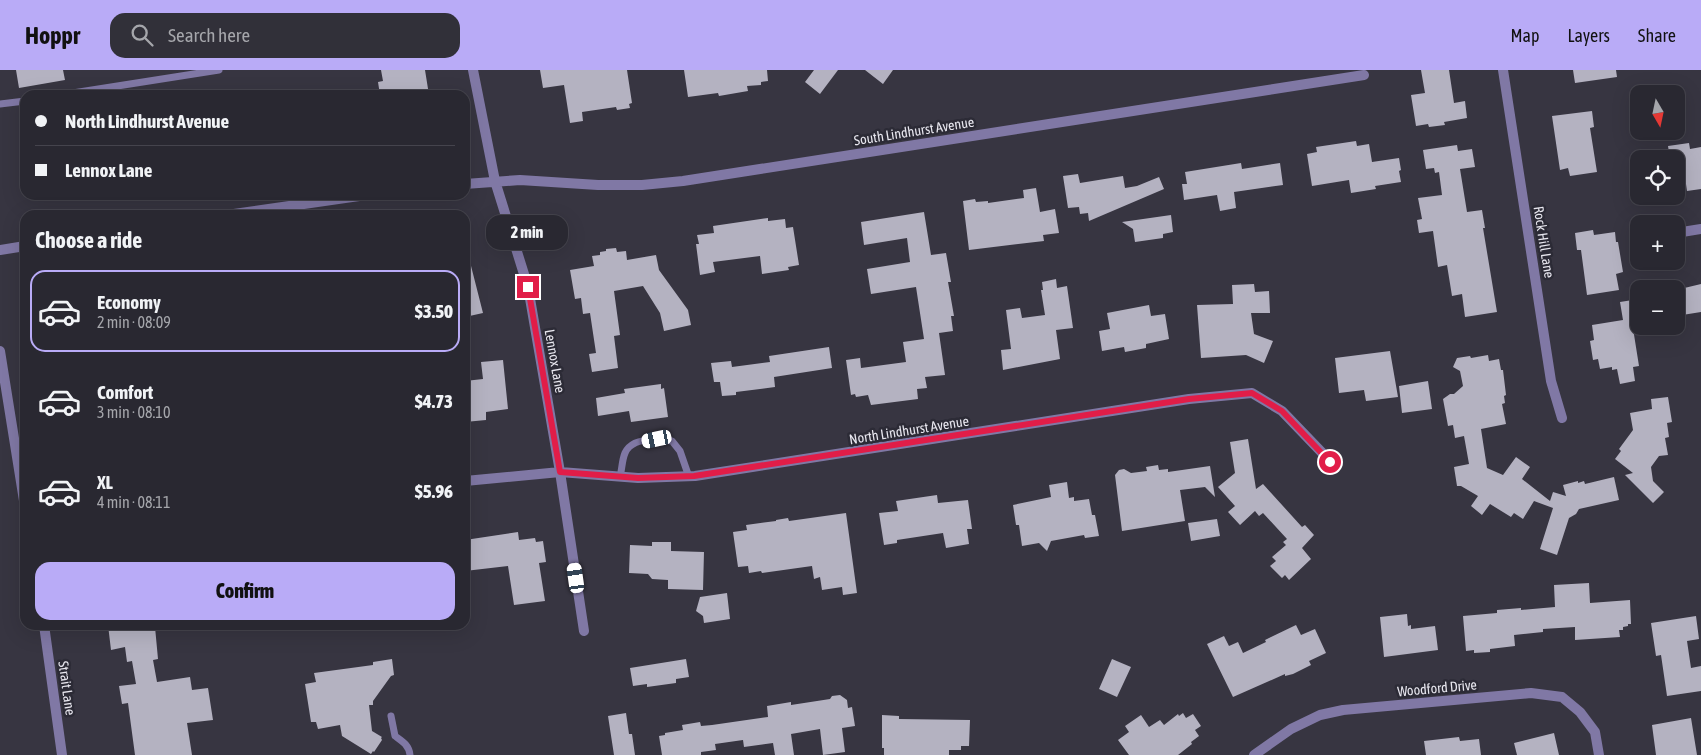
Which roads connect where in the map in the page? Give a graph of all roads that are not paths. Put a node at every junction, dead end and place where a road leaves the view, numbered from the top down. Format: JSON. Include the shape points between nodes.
{"nodes":[{"id":1,"x":220,"y":70,"type":"edge"},
{"id":2,"x":473,"y":70,"type":"edge"},
{"id":3,"x":1503,"y":70,"type":"edge"},
{"id":4,"x":1364,"y":76,"type":"dead end"},
{"id":5,"x":92,"y":90,"type":"edge"},
{"id":6,"x":20,"y":101,"type":"edge"},
{"id":7,"x":0,"y":104,"type":"edge"},
{"id":8,"x":495,"y":181,"type":"junction"},
{"id":9,"x":470,"y":184,"type":"edge"},
{"id":10,"x":331,"y":200,"type":"edge"},
{"id":11,"x":262,"y":210,"type":"edge"},
{"id":12,"x":1701,"y":229,"type":"edge"},
{"id":13,"x":1685,"y":232,"type":"edge"},
{"id":14,"x":20,"y":247,"type":"edge"},
{"id":15,"x":0,"y":250,"type":"edge"},
{"id":16,"x":0,"y":351,"type":"edge"},
{"id":17,"x":1562,"y":418,"type":"dead end"},
{"id":18,"x":1330,"y":462,"type":"dead end"},
{"id":19,"x":560,"y":472,"type":"junction"},
{"id":20,"x":20,"y":476,"type":"edge"},
{"id":21,"x":620,"y":477,"type":"junction"},
{"id":22,"x":689,"y":477,"type":"junction"},
{"id":23,"x":470,"y":481,"type":"edge"},
{"id":24,"x":45,"y":630,"type":"edge"},
{"id":25,"x":584,"y":631,"type":"dead end"},
{"id":26,"x":391,"y":716,"type":"dead end"},
{"id":27,"x":62,"y":755,"type":"edge"},
{"id":28,"x":410,"y":755,"type":"edge"},
{"id":29,"x":1254,"y":755,"type":"edge"},
{"id":30,"x":1599,"y":755,"type":"edge"}],
"edges":[{"from":1,"to":5,"type":"lane"},
{"from":2,"to":8,"type":"street","name":"Lennox Lane"},
{"from":3,"to":17,"type":"street","name":"Rock Hill Lane","via":[[1552,381]]},
{"from":4,"to":8,"type":"street","name":"South Lindhurst Avenue","via":[[683,181],[642,185]]},
{"from":6,"to":7,"type":"lane"},
{"from":8,"to":9,"type":"street","name":"South Lindhurst Avenue"},
{"from":8,"to":19,"type":"street","name":"Lennox Lane","via":[[528,287]]},
{"from":10,"to":11,"type":"street"},
{"from":12,"to":13,"type":"street"},
{"from":14,"to":15,"type":"street"},
{"from":16,"to":20,"type":"street"},
{"from":18,"to":22,"type":"street","name":"North Lindhurst Avenue","via":[[1282,411],[1252,393],[1189,399]]},
{"from":19,"to":21,"type":"street","name":"North Lindhurst Avenue"},
{"from":19,"to":23,"type":"street","name":"North Lindhurst Avenue"},
{"from":19,"to":25,"type":"street","name":"Lennox Lane"},
{"from":21,"to":22,"type":"street","name":"North Lindhurst Avenue"},
{"from":21,"to":22,"type":"lane","via":[[625,452],[632,444],[657,439],[672,441],[680,452]]},
{"from":24,"to":27,"type":"street","name":"Strait Lane"},
{"from":26,"to":28,"type":"lane","via":[[394,736],[404,742]]},
{"from":29,"to":30,"type":"street","name":"Woodford Drive","via":[[1291,729],[1320,715],[1343,710],[1531,693],[1562,696],[1580,712],[1595,732]]}]}
